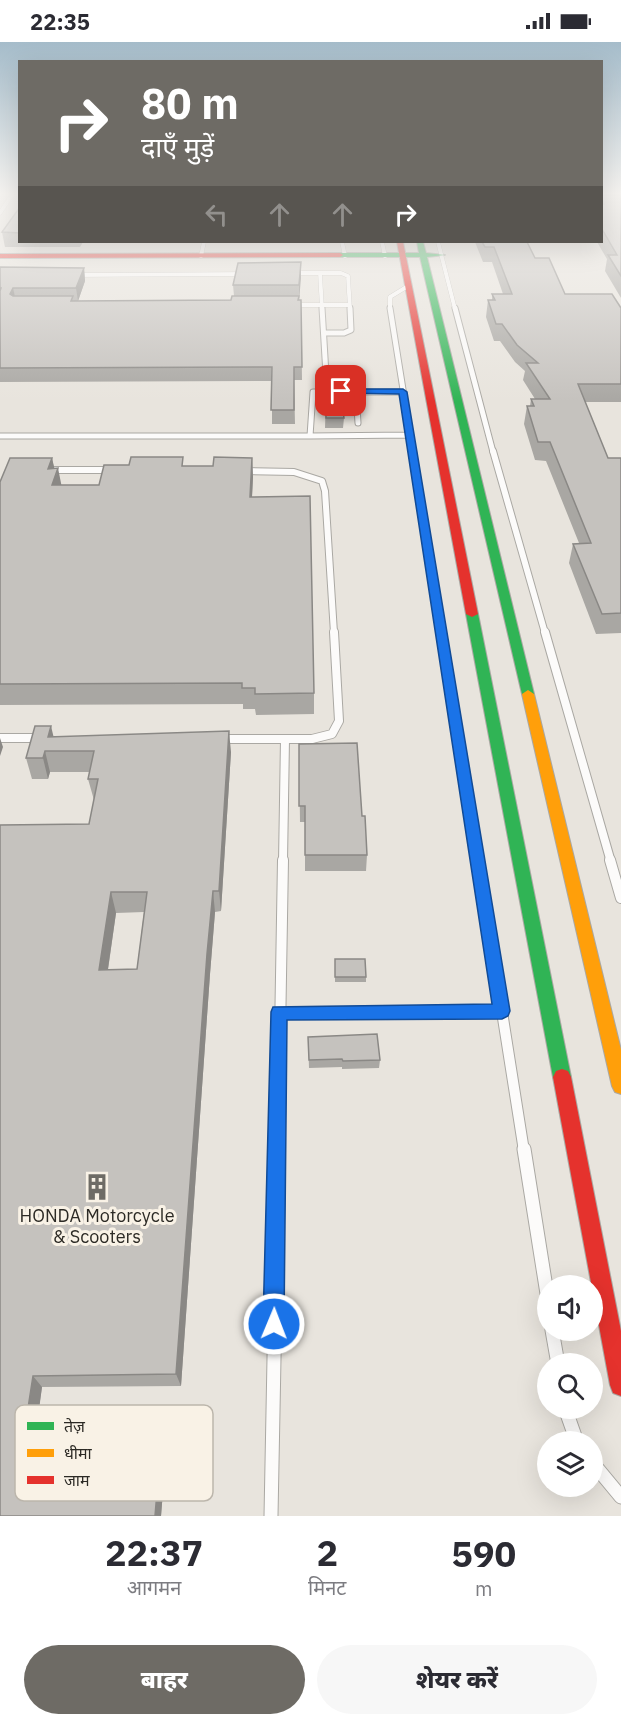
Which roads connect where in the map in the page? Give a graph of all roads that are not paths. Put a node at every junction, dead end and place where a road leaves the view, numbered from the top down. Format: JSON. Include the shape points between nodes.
{"nodes":[{"id":1,"x":404,"y":264,"type":"edge"},
{"id":2,"x":426,"y":264,"type":"edge"},
{"id":3,"x":444,"y":264,"type":"edge"},
{"id":4,"x":284,"y":273,"type":"edge"},
{"id":5,"x":320,"y":273,"type":"junction"},
{"id":6,"x":248,"y":274,"type":"edge"},
{"id":7,"x":69,"y":275,"type":"edge"},
{"id":8,"x":408,"y":286,"type":"junction"},
{"id":9,"x":289,"y":305,"type":"edge"},
{"id":10,"x":320,"y":305,"type":"junction"},
{"id":11,"x":349,"y":305,"type":"junction"},
{"id":12,"x":324,"y":333,"type":"junction"},
{"id":13,"x":327,"y":391,"type":"junction"},
{"id":14,"x":356,"y":391,"type":"junction"},
{"id":15,"x":403,"y":392,"type":"junction"},
{"id":16,"x":358,"y":423,"type":"dead end"},
{"id":17,"x":410,"y":435,"type":"junction"},
{"id":18,"x":0,"y":436,"type":"edge"},
{"id":19,"x":310,"y":436,"type":"junction"},
{"id":20,"x":36,"y":470,"type":"edge"},
{"id":21,"x":118,"y":470,"type":"edge"},
{"id":22,"x":237,"y":471,"type":"edge"},
{"id":23,"x":0,"y":738,"type":"edge"},
{"id":24,"x":48,"y":738,"type":"edge"},
{"id":25,"x":214,"y":739,"type":"edge"},
{"id":26,"x":285,"y":739,"type":"junction"},
{"id":27,"x":621,"y":898,"type":"edge"},
{"id":28,"x":502,"y":1011,"type":"junction"},
{"id":29,"x":279,"y":1012,"type":"junction"},
{"id":30,"x":604,"y":1016,"type":"junction"},
{"id":31,"x":621,"y":1016,"type":"edge"},
{"id":32,"x":621,"y":1086,"type":"edge"},
{"id":33,"x":544,"y":1275,"type":"edge"},
{"id":34,"x":621,"y":1385,"type":"edge"},
{"id":35,"x":603,"y":1475,"type":"edge"},
{"id":36,"x":621,"y":1497,"type":"edge"},
{"id":37,"x":271,"y":1516,"type":"edge"}],
"edges":[{"from":1,"to":8,"type":"street"},
{"from":2,"to":30,"type":"street"},
{"from":3,"to":27,"type":"lane","via":[[479,403]]},
{"from":4,"to":5,"type":"lane"},
{"from":5,"to":10,"type":"lane"},
{"from":5,"to":11,"type":"lane","via":[[348,276]]},
{"from":6,"to":7,"type":"lane"},
{"from":8,"to":15,"type":"lane","via":[[390,297],[389,303]]},
{"from":8,"to":34,"type":"street"},
{"from":9,"to":10,"type":"lane"},
{"from":10,"to":11,"type":"lane"},
{"from":10,"to":12,"type":"lane"},
{"from":11,"to":12,"type":"lane","via":[[351,330]]},
{"from":12,"to":13,"type":"lane"},
{"from":13,"to":14,"type":"lane"},
{"from":13,"to":19,"type":"lane","via":[[310,394]]},
{"from":14,"to":15,"type":"lane"},
{"from":14,"to":16,"type":"lane"},
{"from":15,"to":17,"type":"lane"},
{"from":17,"to":19,"type":"lane"},
{"from":17,"to":28,"type":"lane"},
{"from":18,"to":19,"type":"lane"},
{"from":20,"to":21,"type":"lane"},
{"from":22,"to":26,"type":"lane","via":[[312,475],[322,481],[325,491],[339,721],[332,734],[324,737]]},
{"from":23,"to":24,"type":"lane"},
{"from":25,"to":26,"type":"lane"},
{"from":26,"to":29,"type":"lane"},
{"from":28,"to":29,"type":"lane"},
{"from":28,"to":33,"type":"lane"},
{"from":29,"to":37,"type":"lane"},
{"from":30,"to":31,"type":"street"},
{"from":30,"to":32,"type":"street"},
{"from":35,"to":36,"type":"lane"}]}
